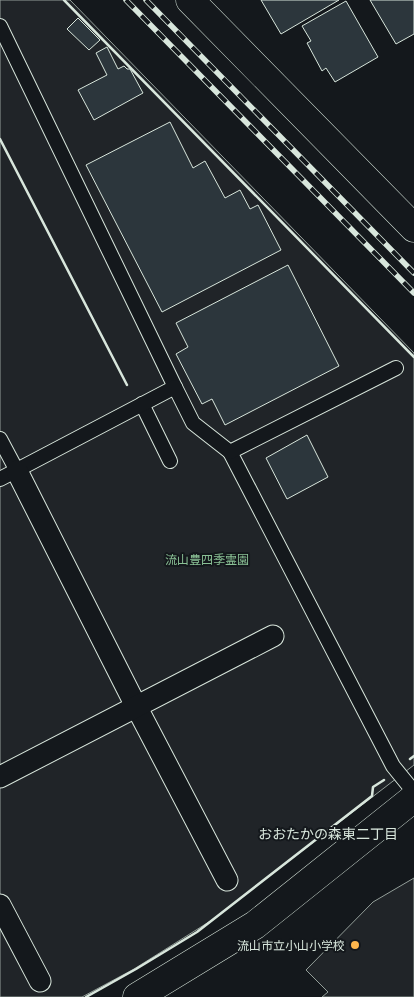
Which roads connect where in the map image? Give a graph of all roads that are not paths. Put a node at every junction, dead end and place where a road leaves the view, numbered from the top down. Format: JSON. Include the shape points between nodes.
{"nodes":[{"id":1,"x":190,"y":0,"type":"edge"},
{"id":2,"x":0,"y":26,"type":"edge"},
{"id":3,"x":414,"y":228,"type":"edge"},
{"id":4,"x":396,"y":368,"type":"dead end"},
{"id":5,"x":175,"y":387,"type":"junction"},
{"id":6,"x":142,"y":404,"type":"junction"},
{"id":7,"x":0,"y":439,"type":"edge"},
{"id":8,"x":230,"y":452,"type":"junction"},
{"id":9,"x":170,"y":461,"type":"dead end"},
{"id":10,"x":8,"y":475,"type":"edge"},
{"id":11,"x":273,"y":636,"type":"dead end"},
{"id":12,"x":136,"y":706,"type":"junction"},
{"id":13,"x":0,"y":777,"type":"edge"},
{"id":14,"x":414,"y":792,"type":"edge"},
{"id":15,"x":414,"y":798,"type":"edge"},
{"id":16,"x":227,"y":880,"type":"dead end"},
{"id":17,"x":0,"y":905,"type":"edge"},
{"id":18,"x":40,"y":982,"type":"dead end"},
{"id":19,"x":137,"y":997,"type":"edge"}],
"edges":[{"from":1,"to":3,"type":"street"},
{"from":2,"to":5,"type":"lane"},
{"from":4,"to":8,"type":"lane"},
{"from":5,"to":6,"type":"lane"},
{"from":5,"to":8,"type":"lane","via":[[194,423]]},
{"from":6,"to":9,"type":"lane"},
{"from":6,"to":10,"type":"lane"},
{"from":7,"to":10,"type":"lane"},
{"from":8,"to":14,"type":"lane","via":[[393,766]]},
{"from":10,"to":12,"type":"street"},
{"from":11,"to":12,"type":"street"},
{"from":12,"to":13,"type":"street"},
{"from":12,"to":16,"type":"street"},
{"from":15,"to":19,"type":"street","via":[[255,925]]},
{"from":17,"to":18,"type":"street"}]}
